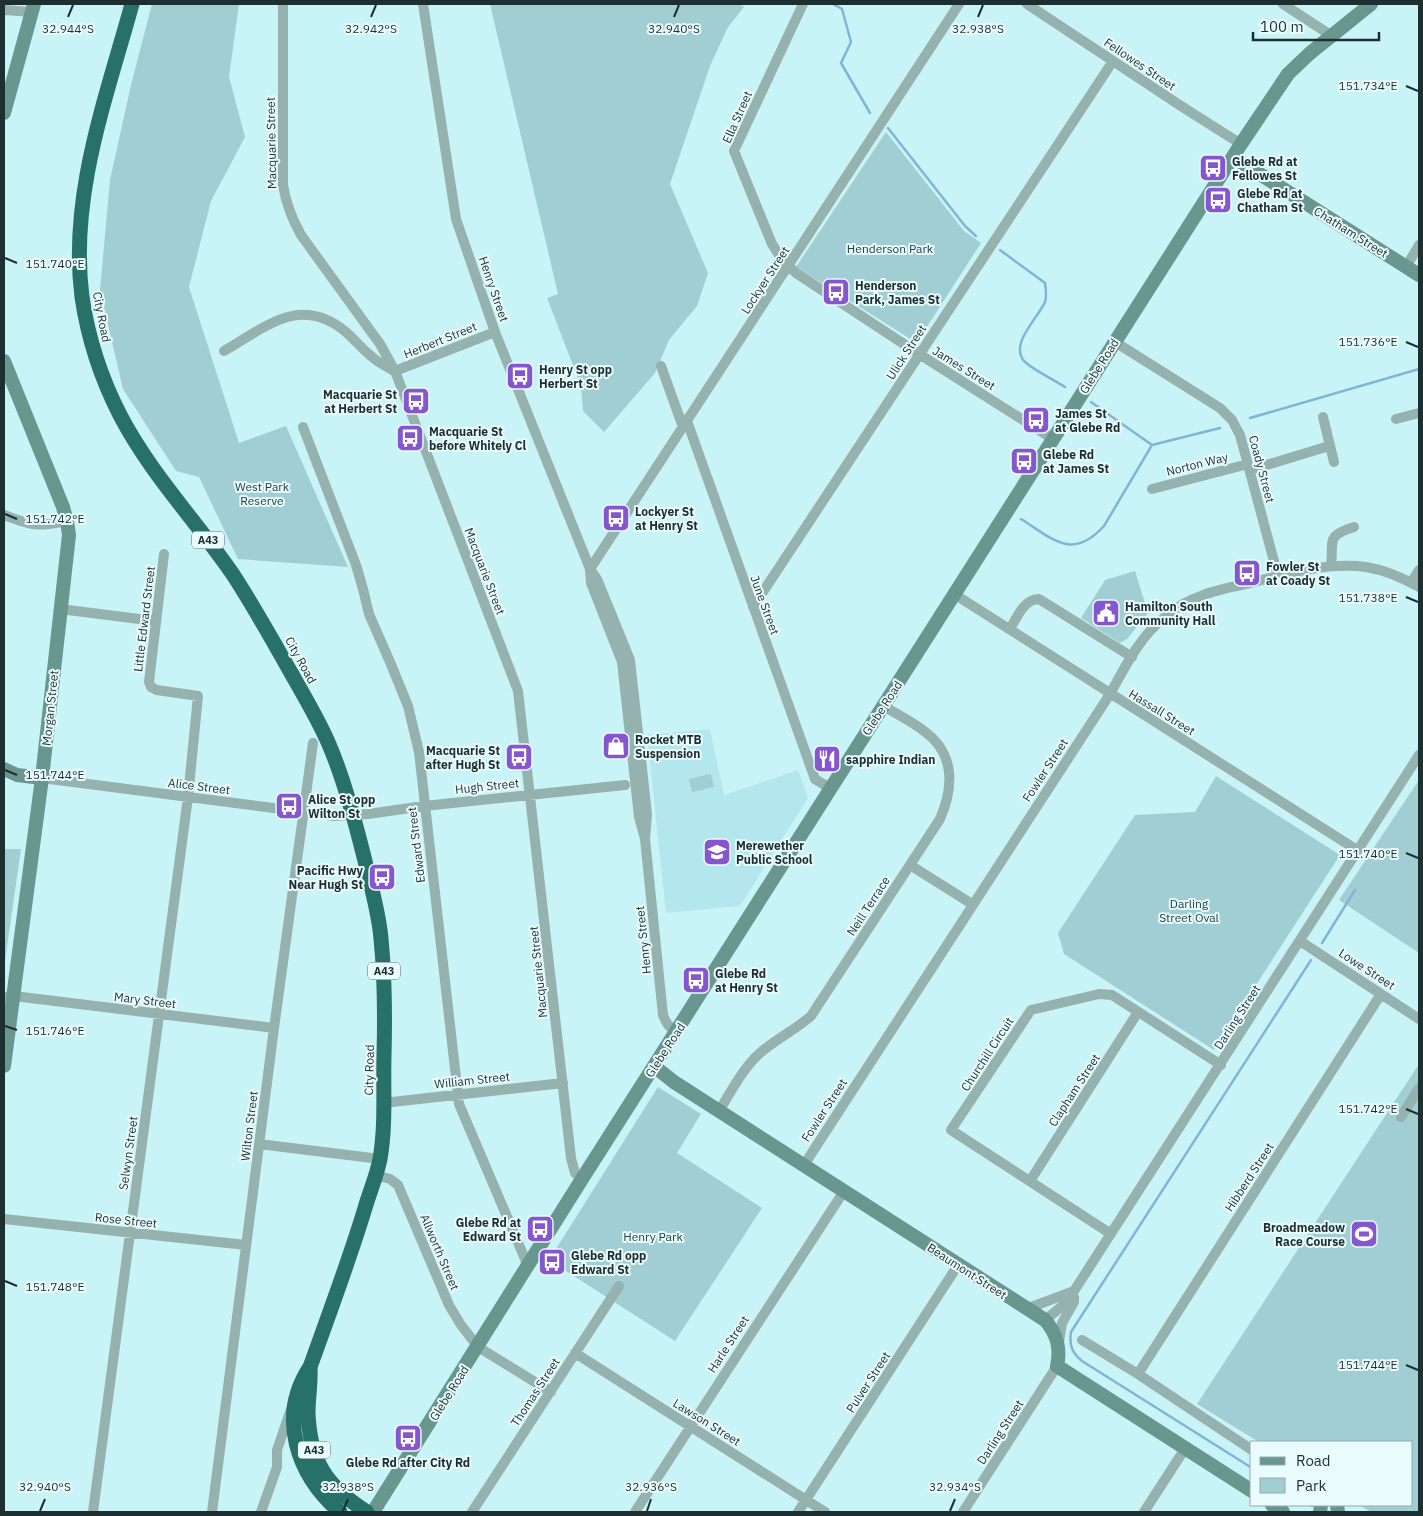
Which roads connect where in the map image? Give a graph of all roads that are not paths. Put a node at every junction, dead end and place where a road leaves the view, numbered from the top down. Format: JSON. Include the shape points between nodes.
{"nodes":[{"id":1,"x":132,"y":4,"type":"edge"},
{"id":2,"x":283,"y":4,"type":"edge"},
{"id":3,"x":423,"y":4,"type":"edge"},
{"id":4,"x":803,"y":4,"type":"edge"},
{"id":5,"x":959,"y":4,"type":"edge"},
{"id":6,"x":1027,"y":4,"type":"edge"},
{"id":7,"x":1283,"y":4,"type":"edge"},
{"id":8,"x":1371,"y":4,"type":"edge"},
{"id":9,"x":33,"y":8,"type":"edge"},
{"id":10,"x":4,"y":10,"type":"edge"},
{"id":11,"x":1332,"y":36,"type":"junction"},
{"id":12,"x":1113,"y":61,"type":"junction"},
{"id":13,"x":4,"y":113,"type":"edge"},
{"id":14,"x":1241,"y":144,"type":"junction"},
{"id":15,"x":1233,"y":156,"type":"junction"},
{"id":16,"x":1419,"y":245,"type":"edge"},
{"id":17,"x":788,"y":266,"type":"junction"},
{"id":18,"x":1406,"y":266,"type":"junction"},
{"id":19,"x":1419,"y":275,"type":"edge"},
{"id":20,"x":495,"y":332,"type":"junction"},
{"id":21,"x":1115,"y":342,"type":"junction"},
{"id":22,"x":224,"y":351,"type":"dead end"},
{"id":23,"x":919,"y":354,"type":"junction"},
{"id":24,"x":4,"y":361,"type":"edge"},
{"id":25,"x":661,"y":366,"type":"dead end"},
{"id":26,"x":395,"y":372,"type":"junction"},
{"id":27,"x":1419,"y":413,"type":"edge"},
{"id":28,"x":1323,"y":417,"type":"dead end"},
{"id":29,"x":1396,"y":419,"type":"dead end"},
{"id":30,"x":685,"y":424,"type":"junction"},
{"id":31,"x":303,"y":427,"type":"dead end"},
{"id":32,"x":1053,"y":439,"type":"junction"},
{"id":33,"x":1329,"y":446,"type":"junction"},
{"id":34,"x":1334,"y":462,"type":"dead end"},
{"id":35,"x":1249,"y":467,"type":"junction"},
{"id":36,"x":1152,"y":489,"type":"dead end"},
{"id":37,"x":4,"y":515,"type":"edge"},
{"id":38,"x":67,"y":521,"type":"junction"},
{"id":39,"x":1354,"y":527,"type":"dead end"},
{"id":40,"x":164,"y":554,"type":"dead end"},
{"id":41,"x":1332,"y":566,"type":"junction"},
{"id":42,"x":590,"y":569,"type":"junction"},
{"id":43,"x":1419,"y":570,"type":"edge"},
{"id":44,"x":1278,"y":576,"type":"junction"},
{"id":45,"x":1415,"y":585,"type":"edge"},
{"id":46,"x":954,"y":594,"type":"junction"},
{"id":47,"x":753,"y":607,"type":"junction"},
{"id":48,"x":60,"y":609,"type":"junction"},
{"id":49,"x":155,"y":621,"type":"junction"},
{"id":50,"x":1010,"y":629,"type":"junction"},
{"id":51,"x":1132,"y":657,"type":"junction"},
{"id":52,"x":1110,"y":694,"type":"junction"},
{"id":53,"x":883,"y":706,"type":"junction"},
{"id":54,"x":313,"y":743,"type":"dead end"},
{"id":55,"x":1419,"y":756,"type":"edge"},
{"id":56,"x":4,"y":769,"type":"edge"},
{"id":57,"x":42,"y":778,"type":"junction"},
{"id":58,"x":625,"y":785,"type":"dead end"},
{"id":59,"x":831,"y":789,"type":"junction"},
{"id":60,"x":531,"y":794,"type":"junction"},
{"id":61,"x":188,"y":797,"type":"junction"},
{"id":62,"x":424,"y":806,"type":"junction"},
{"id":63,"x":303,"y":812,"type":"junction"},
{"id":64,"x":352,"y":815,"type":"junction"},
{"id":65,"x":1357,"y":850,"type":"junction"},
{"id":66,"x":910,"y":865,"type":"junction"},
{"id":67,"x":972,"y":904,"type":"junction"},
{"id":68,"x":1300,"y":941,"type":"junction"},
{"id":69,"x":1382,"y":994,"type":"junction"},
{"id":70,"x":8,"y":997,"type":"edge"},
{"id":71,"x":1138,"y":1012,"type":"junction"},
{"id":72,"x":159,"y":1014,"type":"junction"},
{"id":73,"x":1419,"y":1019,"type":"edge"},
{"id":74,"x":274,"y":1028,"type":"junction"},
{"id":75,"x":677,"y":1032,"type":"junction"},
{"id":76,"x":1220,"y":1065,"type":"junction"},
{"id":77,"x":4,"y":1066,"type":"edge"},
{"id":78,"x":655,"y":1067,"type":"junction"},
{"id":79,"x":563,"y":1082,"type":"junction"},
{"id":80,"x":1419,"y":1088,"type":"edge"},
{"id":81,"x":458,"y":1093,"type":"junction"},
{"id":82,"x":383,"y":1103,"type":"junction"},
{"id":83,"x":719,"y":1111,"type":"junction"},
{"id":84,"x":1401,"y":1117,"type":"dead end"},
{"id":85,"x":259,"y":1144,"type":"junction"},
{"id":86,"x":380,"y":1159,"type":"junction"},
{"id":87,"x":804,"y":1165,"type":"junction"},
{"id":88,"x":375,"y":1174,"type":"junction"},
{"id":89,"x":582,"y":1179,"type":"junction"},
{"id":90,"x":1030,"y":1181,"type":"junction"},
{"id":91,"x":844,"y":1191,"type":"junction"},
{"id":92,"x":4,"y":1219,"type":"edge"},
{"id":93,"x":130,"y":1233,"type":"junction"},
{"id":94,"x":1111,"y":1234,"type":"junction"},
{"id":95,"x":246,"y":1245,"type":"junction"},
{"id":96,"x":958,"y":1265,"type":"junction"},
{"id":97,"x":528,"y":1266,"type":"junction"},
{"id":98,"x":619,"y":1286,"type":"dead end"},
{"id":99,"x":1074,"y":1291,"type":"junction"},
{"id":100,"x":1026,"y":1309,"type":"junction"},
{"id":101,"x":1044,"y":1320,"type":"junction"},
{"id":102,"x":1082,"y":1340,"type":"dead end"},
{"id":103,"x":1058,"y":1344,"type":"junction"},
{"id":104,"x":478,"y":1346,"type":"junction"},
{"id":105,"x":575,"y":1353,"type":"junction"},
{"id":106,"x":1057,"y":1366,"type":"junction"},
{"id":107,"x":310,"y":1367,"type":"junction"},
{"id":108,"x":1138,"y":1374,"type":"junction"},
{"id":109,"x":300,"y":1382,"type":"junction"},
{"id":110,"x":551,"y":1392,"type":"junction"},
{"id":111,"x":690,"y":1426,"type":"junction"},
{"id":112,"x":1186,"y":1448,"type":"junction"},
{"id":113,"x":1250,"y":1449,"type":"edge"},
{"id":114,"x":1250,"y":1491,"type":"edge"},
{"id":115,"x":806,"y":1499,"type":"junction"},
{"id":116,"x":93,"y":1512,"type":"edge"},
{"id":117,"x":212,"y":1512,"type":"edge"},
{"id":118,"x":260,"y":1512,"type":"edge"},
{"id":119,"x":340,"y":1512,"type":"edge"},
{"id":120,"x":367,"y":1512,"type":"edge"},
{"id":121,"x":373,"y":1512,"type":"edge"},
{"id":122,"x":472,"y":1512,"type":"edge"},
{"id":123,"x":635,"y":1512,"type":"edge"},
{"id":124,"x":798,"y":1512,"type":"edge"},
{"id":125,"x":825,"y":1512,"type":"edge"},
{"id":126,"x":962,"y":1512,"type":"edge"},
{"id":127,"x":1144,"y":1512,"type":"edge"}],
"edges":[{"from":1,"to":64,"type":"highway","name":"City Road","number":"A43","via":[[90,155],[82,196],[79,266],[84,309],[94,351],[120,416],[245,593],[312,710],[334,756]]},
{"from":2,"to":26,"type":"street","name":"Macquarie Street","via":[[283,176],[286,202],[301,235],[380,344]]},
{"from":3,"to":20,"type":"street","name":"Henry Street","via":[[456,219]]},
{"from":4,"to":17,"type":"street","name":"Ella Street","via":[[734,151],[772,244]]},
{"from":5,"to":17,"type":"street","name":"Lockyer Street"},
{"from":6,"to":12,"type":"street","name":"Fellowes Street"},
{"from":7,"to":11,"type":"street"},
{"from":8,"to":11,"type":"street","name":"Glebe Road"},
{"from":9,"to":10,"type":"street"},
{"from":9,"to":13,"type":"street"},
{"from":11,"to":14,"type":"street","name":"Glebe Road","via":[[1288,74]]},
{"from":12,"to":14,"type":"street","name":"Fellowes Street"},
{"from":12,"to":23,"type":"street","name":"Ulick Street"},
{"from":14,"to":15,"type":"street","name":"Glebe Road"},
{"from":15,"to":18,"type":"street","name":"Chatham Street"},
{"from":15,"to":21,"type":"street","name":"Glebe Road"},
{"from":16,"to":18,"type":"street"},
{"from":17,"to":23,"type":"street","name":"James Street"},
{"from":17,"to":30,"type":"street","name":"Lockyer Street"},
{"from":18,"to":19,"type":"street","name":"Chatham Street"},
{"from":20,"to":26,"type":"street","name":"Herbert Street"},
{"from":20,"to":42,"type":"street","name":"Henry Street"},
{"from":21,"to":32,"type":"street","name":"Glebe Road"},
{"from":21,"to":35,"type":"street","name":"Coady Street","via":[[1228,414],[1237,427]]},
{"from":22,"to":26,"type":"street","via":[[286,316],[302,314],[332,322],[373,358]]},
{"from":23,"to":32,"type":"street","name":"James Street"},
{"from":23,"to":47,"type":"street","name":"Ulick Street"},
{"from":24,"to":38,"type":"street","name":"Morgan Street"},
{"from":25,"to":30,"type":"street","name":"June Street"},
{"from":26,"to":60,"type":"street","name":"Macquarie Street","via":[[518,691]]},
{"from":27,"to":29,"type":"street"},
{"from":28,"to":33,"type":"street"},
{"from":30,"to":42,"type":"street","name":"Lockyer Street"},
{"from":30,"to":47,"type":"street","name":"June Street"},
{"from":31,"to":62,"type":"street","name":"Edward Street","via":[[356,565],[369,614],[408,706],[419,752]]},
{"from":32,"to":46,"type":"street","name":"Glebe Road"},
{"from":33,"to":34,"type":"street"},
{"from":33,"to":35,"type":"street","name":"Norton Way"},
{"from":35,"to":36,"type":"street","name":"Norton Way"},
{"from":35,"to":44,"type":"street","name":"Coady Street"},
{"from":37,"to":38,"type":"street","via":[[41,526]]},
{"from":38,"to":48,"type":"street","name":"Morgan Street","via":[[69,535]]},
{"from":39,"to":41,"type":"street","via":[[1336,535],[1331,545]]},
{"from":40,"to":49,"type":"street","name":"Little Edward Street"},
{"from":41,"to":44,"type":"street","name":"Fowler Street"},
{"from":41,"to":45,"type":"street","name":"Fowler Street","via":[[1367,567],[1399,576]]},
{"from":42,"to":75,"type":"street","name":"Henry Street","via":[[591,583],[622,662],[664,1014],[666,1022]]},
{"from":43,"to":45,"type":"street"},
{"from":44,"to":51,"type":"street","name":"Fowler Street","via":[[1214,592],[1189,602],[1164,617]]},
{"from":46,"to":50,"type":"street","name":"Hassall Street"},
{"from":46,"to":53,"type":"street","name":"Glebe Road"},
{"from":47,"to":59,"type":"street","name":"June Street","via":[[815,779]]},
{"from":48,"to":49,"type":"street"},
{"from":48,"to":57,"type":"street","name":"Morgan Street"},
{"from":49,"to":61,"type":"street","name":"Little Edward Street","via":[[149,682],[157,690],[198,696]]},
{"from":50,"to":51,"type":"street","via":[[1026,603],[1039,599]]},
{"from":50,"to":52,"type":"street","name":"Hassall Street"},
{"from":51,"to":52,"type":"street","name":"Fowler Street"},
{"from":52,"to":65,"type":"street","name":"Hassall Street"},
{"from":52,"to":67,"type":"street","name":"Fowler Street"},
{"from":53,"to":59,"type":"street","name":"Glebe Road"},
{"from":53,"to":66,"type":"street","name":"Neill Terrace","via":[[925,731],[938,744],[947,761],[951,779],[940,819]]},
{"from":54,"to":63,"type":"street","name":"Wilton Street"},
{"from":55,"to":65,"type":"street","name":"Darling Street"},
{"from":56,"to":57,"type":"street"},
{"from":57,"to":61,"type":"street","name":"Alice Street"},
{"from":57,"to":70,"type":"street","name":"Morgan Street"},
{"from":58,"to":60,"type":"street","name":"Hugh Street"},
{"from":59,"to":75,"type":"street","name":"Glebe Road"},
{"from":60,"to":62,"type":"street","name":"Hugh Street"},
{"from":60,"to":79,"type":"street","name":"Macquarie Street"},
{"from":61,"to":63,"type":"street","name":"Alice Street"},
{"from":61,"to":72,"type":"street","name":"Selwyn Street"},
{"from":62,"to":64,"type":"street","name":"Hugh Street"},
{"from":62,"to":81,"type":"street","name":"Edward Street"},
{"from":63,"to":64,"type":"street","name":"Alice Street"},
{"from":63,"to":74,"type":"street","name":"Wilton Street"},
{"from":64,"to":82,"type":"highway","name":"City Road","number":"A43","via":[[381,936]]},
{"from":65,"to":68,"type":"street","name":"Darling Street"},
{"from":66,"to":67,"type":"street"},
{"from":66,"to":83,"type":"street","name":"Neill Terrace","via":[[811,1016],[760,1053]]},
{"from":67,"to":87,"type":"street","name":"Fowler Street"},
{"from":68,"to":69,"type":"street","name":"Lowe Street"},
{"from":68,"to":76,"type":"street","name":"Darling Street"},
{"from":69,"to":73,"type":"street","name":"Lowe Street"},
{"from":69,"to":108,"type":"street","name":"Hibberd Street"},
{"from":70,"to":72,"type":"street","name":"Mary Street"},
{"from":70,"to":77,"type":"street","name":"Morgan Street"},
{"from":71,"to":76,"type":"street","name":"Churchill Circuit"},
{"from":71,"to":90,"type":"street","name":"Clapham Street"},
{"from":71,"to":90,"type":"street","name":"Churchill Circuit","via":[[1112,995],[1099,994],[1031,1010],[951,1130]]},
{"from":72,"to":74,"type":"street","name":"Mary Street"},
{"from":72,"to":93,"type":"street","name":"Selwyn Street"},
{"from":74,"to":85,"type":"street","name":"Wilton Street"},
{"from":75,"to":78,"type":"street","name":"Glebe Road"},
{"from":76,"to":94,"type":"street","name":"Darling Street"},
{"from":78,"to":83,"type":"street","name":"Beaumont Street"},
{"from":78,"to":89,"type":"street","name":"Glebe Road"},
{"from":79,"to":81,"type":"street","name":"William Street"},
{"from":79,"to":89,"type":"street","name":"Macquarie Street","via":[[570,1158],[575,1174]]},
{"from":80,"to":84,"type":"street"},
{"from":81,"to":82,"type":"street","name":"William Street"},
{"from":81,"to":97,"type":"street","name":"Edward Street","via":[[458,1104]]},
{"from":82,"to":86,"type":"highway","name":"City Road","number":"A43"},
{"from":83,"to":87,"type":"street","name":"Beaumont Street"},
{"from":85,"to":86,"type":"street"},
{"from":85,"to":95,"type":"street","name":"Wilton Street"},
{"from":86,"to":88,"type":"highway","name":"City Road","number":"A43"},
{"from":87,"to":91,"type":"street","name":"Beaumont Street"},
{"from":88,"to":104,"type":"street","name":"Allworth Street","via":[[390,1179],[398,1186],[449,1305]]},
{"from":88,"to":107,"type":"highway","name":"City Road","number":"A43"},
{"from":89,"to":97,"type":"street","name":"Glebe Road"},
{"from":90,"to":94,"type":"street","name":"Churchill Circuit"},
{"from":91,"to":96,"type":"street","name":"Beaumont Street"},
{"from":91,"to":111,"type":"street","name":"Harle Street"},
{"from":92,"to":93,"type":"street","name":"Rose Street"},
{"from":93,"to":95,"type":"street","name":"Rose Street"},
{"from":93,"to":116,"type":"street","name":"Selwyn Street"},
{"from":94,"to":99,"type":"street","name":"Darling Street"},
{"from":95,"to":117,"type":"street","name":"Wilton Street"},
{"from":96,"to":100,"type":"street","name":"Beaumont Street"},
{"from":96,"to":115,"type":"street","name":"Pulver Street"},
{"from":97,"to":104,"type":"street","name":"Glebe Road"},
{"from":98,"to":105,"type":"street","name":"Thomas Street"},
{"from":99,"to":100,"type":"street"},
{"from":99,"to":101,"type":"street","name":"Darling Street","via":[[1066,1303]]},
{"from":99,"to":103,"type":"street","name":"Darling Street","via":[[1074,1302],[1063,1321]]},
{"from":100,"to":101,"type":"street","name":"Beaumont Street"},
{"from":101,"to":103,"type":"street","name":"Beaumont Street"},
{"from":102,"to":108,"type":"street"},
{"from":103,"to":106,"type":"street"},
{"from":104,"to":110,"type":"street","name":"Allworth Street"},
{"from":104,"to":121,"type":"street","name":"Glebe Road"},
{"from":105,"to":110,"type":"street","name":"Thomas Street"},
{"from":105,"to":111,"type":"street","name":"Lawson Street"},
{"from":106,"to":112,"type":"street"},
{"from":106,"to":126,"type":"street","name":"Darling Street"},
{"from":107,"to":109,"type":"highway","name":"City Road","number":"A43"},
{"from":107,"to":120,"type":"highway","name":"City Road","number":"A43","via":[[308,1413],[316,1457],[339,1492]]},
{"from":108,"to":113,"type":"street"},
{"from":109,"to":118,"type":"street","via":[[276,1450],[277,1467]]},
{"from":109,"to":119,"type":"highway","name":"City Road","number":"A43","via":[[294,1423],[298,1452],[310,1479]]},
{"from":110,"to":122,"type":"street","name":"Thomas Street"},
{"from":111,"to":115,"type":"street","name":"Lawson Street"},
{"from":111,"to":123,"type":"street","name":"Harle Street"},
{"from":112,"to":114,"type":"street"},
{"from":112,"to":127,"type":"street"},
{"from":115,"to":124,"type":"street","name":"Pulver Street"},
{"from":115,"to":125,"type":"street","name":"Lawson Street"}]}
